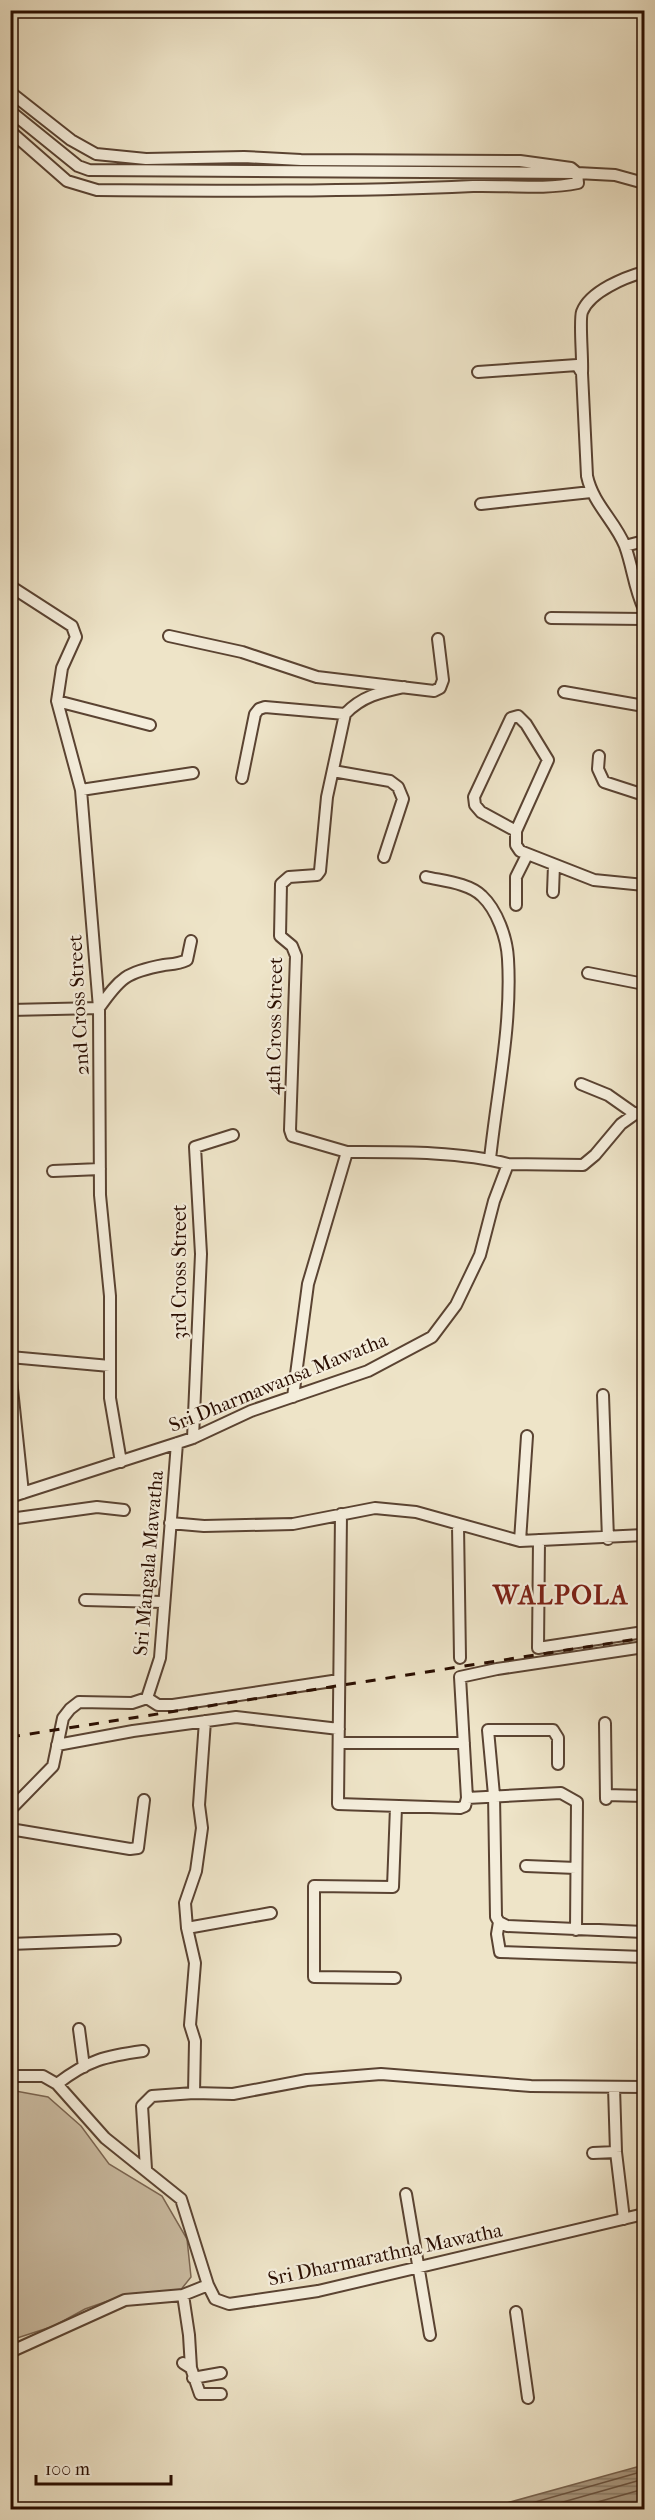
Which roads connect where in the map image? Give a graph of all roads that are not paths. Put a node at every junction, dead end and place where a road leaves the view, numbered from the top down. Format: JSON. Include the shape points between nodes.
{"nodes":[{"id":1,"x":10,"y":92,"type":"edge"},
{"id":2,"x":10,"y":111,"type":"edge"},
{"id":3,"x":10,"y":131,"type":"edge"},
{"id":4,"x":577,"y":173,"type":"junction"},
{"id":5,"x":645,"y":183,"type":"edge"},
{"id":6,"x":645,"y":272,"type":"edge"},
{"id":7,"x":478,"y":372,"type":"dead end"},
{"id":8,"x":582,"y":373,"type":"junction"},
{"id":9,"x":591,"y":492,"type":"junction"},
{"id":10,"x":481,"y":504,"type":"dead end"},
{"id":11,"x":645,"y":542,"type":"edge"},
{"id":12,"x":625,"y":546,"type":"junction"},
{"id":13,"x":10,"y":586,"type":"edge"},
{"id":14,"x":645,"y":609,"type":"edge"},
{"id":15,"x":551,"y":618,"type":"dead end"},
{"id":16,"x":645,"y":619,"type":"edge"},
{"id":17,"x":169,"y":636,"type":"dead end"},
{"id":18,"x":438,"y":639,"type":"dead end"},
{"id":19,"x":404,"y":687,"type":"junction"},
{"id":20,"x":564,"y":692,"type":"dead end"},
{"id":21,"x":57,"y":701,"type":"junction"},
{"id":22,"x":645,"y":706,"type":"edge"},
{"id":23,"x":345,"y":714,"type":"junction"},
{"id":24,"x":150,"y":725,"type":"dead end"},
{"id":25,"x":599,"y":756,"type":"dead end"},
{"id":26,"x":333,"y":771,"type":"junction"},
{"id":27,"x":193,"y":774,"type":"dead end"},
{"id":28,"x":242,"y":778,"type":"dead end"},
{"id":29,"x":81,"y":790,"type":"junction"},
{"id":30,"x":645,"y":795,"type":"edge"},
{"id":31,"x":516,"y":831,"type":"junction"},
{"id":32,"x":528,"y":855,"type":"junction"},
{"id":33,"x":384,"y":857,"type":"dead end"},
{"id":34,"x":554,"y":865,"type":"junction"},
{"id":35,"x":426,"y":877,"type":"dead end"},
{"id":36,"x":645,"y":885,"type":"edge"},
{"id":37,"x":553,"y":892,"type":"dead end"},
{"id":38,"x":516,"y":905,"type":"dead end"},
{"id":39,"x":191,"y":941,"type":"dead end"},
{"id":40,"x":588,"y":974,"type":"dead end"},
{"id":41,"x":645,"y":984,"type":"edge"},
{"id":42,"x":99,"y":1008,"type":"junction"},
{"id":43,"x":10,"y":1010,"type":"edge"},
{"id":44,"x":581,"y":1084,"type":"dead end"},
{"id":45,"x":640,"y":1113,"type":"edge"},
{"id":46,"x":233,"y":1135,"type":"dead end"},
{"id":47,"x":347,"y":1152,"type":"junction"},
{"id":48,"x":490,"y":1160,"type":"junction"},
{"id":49,"x":508,"y":1164,"type":"junction"},
{"id":50,"x":100,"y":1170,"type":"junction"},
{"id":51,"x":53,"y":1172,"type":"dead end"},
{"id":52,"x":10,"y":1357,"type":"edge"},
{"id":53,"x":110,"y":1366,"type":"junction"},
{"id":54,"x":10,"y":1370,"type":"edge"},
{"id":55,"x":603,"y":1395,"type":"dead end"},
{"id":56,"x":293,"y":1396,"type":"junction"},
{"id":57,"x":527,"y":1436,"type":"dead end"},
{"id":58,"x":193,"y":1438,"type":"junction"},
{"id":59,"x":177,"y":1443,"type":"junction"},
{"id":60,"x":121,"y":1462,"type":"junction"},
{"id":61,"x":23,"y":1493,"type":"junction"},
{"id":62,"x":10,"y":1497,"type":"edge"},
{"id":63,"x":124,"y":1510,"type":"dead end"},
{"id":64,"x":341,"y":1514,"type":"junction"},
{"id":65,"x":10,"y":1519,"type":"edge"},
{"id":66,"x":170,"y":1523,"type":"junction"},
{"id":67,"x":458,"y":1525,"type":"junction"},
{"id":68,"x":645,"y":1535,"type":"edge"},
{"id":69,"x":608,"y":1539,"type":"junction"},
{"id":70,"x":539,"y":1540,"type":"junction"},
{"id":71,"x":520,"y":1541,"type":"junction"},
{"id":72,"x":85,"y":1600,"type":"dead end"},
{"id":73,"x":163,"y":1602,"type":"junction"},
{"id":74,"x":645,"y":1632,"type":"edge"},
{"id":75,"x":645,"y":1647,"type":"edge"},
{"id":76,"x":460,"y":1658,"type":"dead end"},
{"id":77,"x":339,"y":1680,"type":"junction"},
{"id":78,"x":147,"y":1698,"type":"junction"},
{"id":79,"x":205,"y":1721,"type":"junction"},
{"id":80,"x":605,"y":1723,"type":"dead end"},
{"id":81,"x":339,"y":1729,"type":"junction"},
{"id":82,"x":339,"y":1743,"type":"junction"},
{"id":83,"x":464,"y":1743,"type":"junction"},
{"id":84,"x":57,"y":1745,"type":"junction"},
{"id":85,"x":558,"y":1764,"type":"dead end"},
{"id":86,"x":494,"y":1796,"type":"junction"},
{"id":87,"x":645,"y":1796,"type":"edge"},
{"id":88,"x":467,"y":1798,"type":"junction"},
{"id":89,"x":144,"y":1800,"type":"dead end"},
{"id":90,"x":396,"y":1807,"type":"junction"},
{"id":91,"x":10,"y":1810,"type":"edge"},
{"id":92,"x":10,"y":1829,"type":"edge"},
{"id":93,"x":526,"y":1866,"type":"dead end"},
{"id":94,"x":576,"y":1868,"type":"junction"},
{"id":95,"x":271,"y":1913,"type":"dead end"},
{"id":96,"x":499,"y":1922,"type":"junction"},
{"id":97,"x":187,"y":1928,"type":"junction"},
{"id":98,"x":576,"y":1930,"type":"junction"},
{"id":99,"x":645,"y":1932,"type":"edge"},
{"id":100,"x":115,"y":1940,"type":"dead end"},
{"id":101,"x":10,"y":1944,"type":"edge"},
{"id":102,"x":645,"y":1957,"type":"edge"},
{"id":103,"x":395,"y":1978,"type":"dead end"},
{"id":104,"x":79,"y":2029,"type":"dead end"},
{"id":105,"x":143,"y":2051,"type":"dead end"},
{"id":106,"x":84,"y":2067,"type":"junction"},
{"id":107,"x":10,"y":2076,"type":"edge"},
{"id":108,"x":57,"y":2084,"type":"junction"},
{"id":109,"x":614,"y":2087,"type":"junction"},
{"id":110,"x":645,"y":2087,"type":"edge"},
{"id":111,"x":194,"y":2093,"type":"junction"},
{"id":112,"x":616,"y":2152,"type":"junction"},
{"id":113,"x":593,"y":2153,"type":"dead end"},
{"id":114,"x":146,"y":2169,"type":"junction"},
{"id":115,"x":406,"y":2194,"type":"dead end"},
{"id":116,"x":645,"y":2214,"type":"edge"},
{"id":117,"x":624,"y":2219,"type":"junction"},
{"id":118,"x":419,"y":2266,"type":"junction"},
{"id":119,"x":208,"y":2285,"type":"junction"},
{"id":120,"x":188,"y":2294,"type":"junction"},
{"id":121,"x":215,"y":2299,"type":"junction"},
{"id":122,"x":516,"y":2312,"type":"dead end"},
{"id":123,"x":430,"y":2336,"type":"dead end"},
{"id":124,"x":10,"y":2352,"type":"edge"},
{"id":125,"x":189,"y":2370,"type":"junction"},
{"id":126,"x":221,"y":2373,"type":"dead end"},
{"id":127,"x":221,"y":2394,"type":"dead end"},
{"id":128,"x":528,"y":2398,"type":"dead end"}],
"edges":[{"from":1,"to":4,"type":"street","via":[[71,140],[96,154],[146,159],[520,161],[571,168]]},
{"from":2,"to":4,"type":"street","via":[[78,166],[89,170]]},
{"from":3,"to":4,"type":"street","via":[[68,182],[98,190],[557,188],[578,183]]},
{"from":4,"to":5,"type":"street","via":[[615,175]]},
{"from":6,"to":8,"type":"street","via":[[620,279],[582,312]]},
{"from":7,"to":8,"type":"street","via":[[577,365]]},
{"from":8,"to":9,"type":"street"},
{"from":9,"to":10,"type":"street"},
{"from":9,"to":12,"type":"street"},
{"from":11,"to":12,"type":"street"},
{"from":12,"to":14,"type":"street","via":[[636,593]]},
{"from":13,"to":21,"type":"street","name":"2nd Cross Street","via":[[75,630],[76,637],[58,683]]},
{"from":15,"to":16,"type":"street"},
{"from":17,"to":19,"type":"street","via":[[243,652],[317,677]]},
{"from":18,"to":19,"type":"street","via":[[443,680],[440,688],[434,691]]},
{"from":19,"to":23,"type":"street","via":[[370,695]]},
{"from":20,"to":22,"type":"street"},
{"from":21,"to":24,"type":"street"},
{"from":21,"to":29,"type":"street","name":"2nd Cross Street"},
{"from":23,"to":26,"type":"street","name":"4th Cross Street"},
{"from":23,"to":28,"type":"street","via":[[259,709]]},
{"from":25,"to":30,"type":"street","via":[[598,769],[604,782]]},
{"from":26,"to":33,"type":"street","via":[[390,781],[398,787],[403,799]]},
{"from":26,"to":47,"type":"street","name":"4th Cross Street","via":[[320,871],[317,875],[283,880],[280,936],[292,946],[296,956],[290,1130],[292,1136]]},
{"from":27,"to":29,"type":"street"},
{"from":29,"to":42,"type":"street","name":"2nd Cross Street"},
{"from":31,"to":31,"type":"street","via":[[548,760],[518,716],[511,717],[474,797],[481,812]]},
{"from":31,"to":32,"type":"street","via":[[516,845]]},
{"from":32,"to":34,"type":"street"},
{"from":32,"to":38,"type":"street","via":[[516,877]]},
{"from":34,"to":36,"type":"street","via":[[594,880]]},
{"from":34,"to":37,"type":"street"},
{"from":35,"to":48,"type":"street","via":[[481,894],[493,910],[504,938],[508,958],[506,1015]]},
{"from":39,"to":42,"type":"street","via":[[187,960],[127,976],[118,981]]},
{"from":40,"to":41,"type":"street"},
{"from":42,"to":43,"type":"street"},
{"from":42,"to":50,"type":"street","name":"2nd Cross Street"},
{"from":44,"to":45,"type":"street"},
{"from":45,"to":49,"type":"street","via":[[621,1124],[583,1165]]},
{"from":46,"to":58,"type":"street","name":"3rd Cross Street","via":[[195,1147],[201,1254]]},
{"from":47,"to":48,"type":"street"},
{"from":47,"to":56,"type":"street","via":[[308,1284]]},
{"from":48,"to":49,"type":"street"},
{"from":49,"to":56,"type":"street","name":"Sri Dharmawansa Mawatha","via":[[480,1255],[456,1305],[432,1337],[368,1371]]},
{"from":50,"to":51,"type":"street"},
{"from":50,"to":53,"type":"street","name":"2nd Cross Street","via":[[110,1296]]},
{"from":52,"to":53,"type":"street"},
{"from":53,"to":60,"type":"street","name":"2nd Cross Street","via":[[110,1398]]},
{"from":54,"to":61,"type":"street"},
{"from":55,"to":69,"type":"street"},
{"from":56,"to":58,"type":"street","name":"Sri Dharmawansa Mawatha"},
{"from":57,"to":71,"type":"street"},
{"from":58,"to":59,"type":"street","name":"Sri Dharmawansa Mawatha"},
{"from":59,"to":60,"type":"street","name":"Sri Dharmawansa Mawatha"},
{"from":59,"to":66,"type":"street","name":"Sri Mangala Mawatha"},
{"from":60,"to":61,"type":"street","name":"Sri Dharmawansa Mawatha"},
{"from":61,"to":62,"type":"street","name":"Sri Dharmawansa Mawatha"},
{"from":63,"to":65,"type":"street","via":[[98,1507]]},
{"from":64,"to":66,"type":"street","via":[[293,1524]]},
{"from":64,"to":67,"type":"street","via":[[391,1509]]},
{"from":64,"to":77,"type":"street"},
{"from":66,"to":73,"type":"street","name":"Sri Mangala Mawatha"},
{"from":67,"to":71,"type":"street"},
{"from":67,"to":76,"type":"street"},
{"from":68,"to":69,"type":"street"},
{"from":69,"to":70,"type":"street"},
{"from":70,"to":71,"type":"street"},
{"from":70,"to":74,"type":"street","via":[[537,1648]]},
{"from":72,"to":73,"type":"street"},
{"from":73,"to":78,"type":"street","name":"Sri Mangala Mawatha","via":[[160,1658]]},
{"from":75,"to":83,"type":"street","via":[[460,1677]]},
{"from":77,"to":78,"type":"street","via":[[173,1705],[158,1705]]},
{"from":77,"to":81,"type":"street"},
{"from":78,"to":84,"type":"street","via":[[132,1703],[80,1702],[63,1718]]},
{"from":79,"to":81,"type":"street","via":[[236,1717]]},
{"from":79,"to":84,"type":"street"},
{"from":79,"to":97,"type":"street","via":[[199,1805],[202,1828],[196,1871],[185,1903]]},
{"from":80,"to":87,"type":"street","via":[[606,1797]]},
{"from":81,"to":82,"type":"street"},
{"from":82,"to":83,"type":"street"},
{"from":82,"to":90,"type":"street","via":[[338,1804]]},
{"from":83,"to":88,"type":"street"},
{"from":84,"to":91,"type":"street","via":[[53,1766]]},
{"from":85,"to":86,"type":"street","via":[[558,1738],[552,1730],[488,1730]]},
{"from":86,"to":88,"type":"street"},
{"from":86,"to":94,"type":"street","via":[[561,1793],[577,1802]]},
{"from":86,"to":96,"type":"street"},
{"from":88,"to":90,"type":"street","via":[[460,1808]]},
{"from":89,"to":92,"type":"street","via":[[138,1848]]},
{"from":90,"to":103,"type":"street","via":[[393,1887],[314,1886],[314,1977]]},
{"from":93,"to":94,"type":"street"},
{"from":94,"to":98,"type":"street"},
{"from":95,"to":97,"type":"street"},
{"from":96,"to":98,"type":"street","via":[[507,1926]]},
{"from":96,"to":102,"type":"street","via":[[500,1952]]},
{"from":97,"to":111,"type":"street","via":[[195,1963],[190,2025],[195,2041]]},
{"from":98,"to":99,"type":"street"},
{"from":100,"to":101,"type":"street"},
{"from":104,"to":106,"type":"street"},
{"from":105,"to":106,"type":"street","via":[[104,2057]]},
{"from":106,"to":108,"type":"street"},
{"from":107,"to":108,"type":"street","via":[[43,2076]]},
{"from":108,"to":114,"type":"street","via":[[105,2138]]},
{"from":109,"to":110,"type":"street"},
{"from":109,"to":111,"type":"street","via":[[531,2086],[381,2074],[307,2080],[233,2094]]},
{"from":109,"to":112,"type":"street"},
{"from":111,"to":114,"type":"street","via":[[152,2096],[142,2106]]},
{"from":112,"to":113,"type":"street"},
{"from":112,"to":117,"type":"street"},
{"from":114,"to":119,"type":"street","via":[[181,2199]]},
{"from":115,"to":118,"type":"street"},
{"from":116,"to":117,"type":"street","name":"Sri Dharmarathna Mawatha"},
{"from":117,"to":118,"type":"street","name":"Sri Dharmarathna Mawatha"},
{"from":118,"to":121,"type":"street","name":"Sri Dharmarathna Mawatha","via":[[318,2291],[230,2304]]},
{"from":118,"to":123,"type":"street"},
{"from":119,"to":120,"type":"street"},
{"from":119,"to":121,"type":"street"},
{"from":120,"to":121,"type":"street","name":"Sri Dharmarathna Mawatha"},
{"from":120,"to":124,"type":"street","via":[[125,2300]]},
{"from":120,"to":125,"type":"street"},
{"from":122,"to":128,"type":"street"},
{"from":125,"to":126,"type":"street"},
{"from":125,"to":127,"type":"street","via":[[200,2394]]}]}
